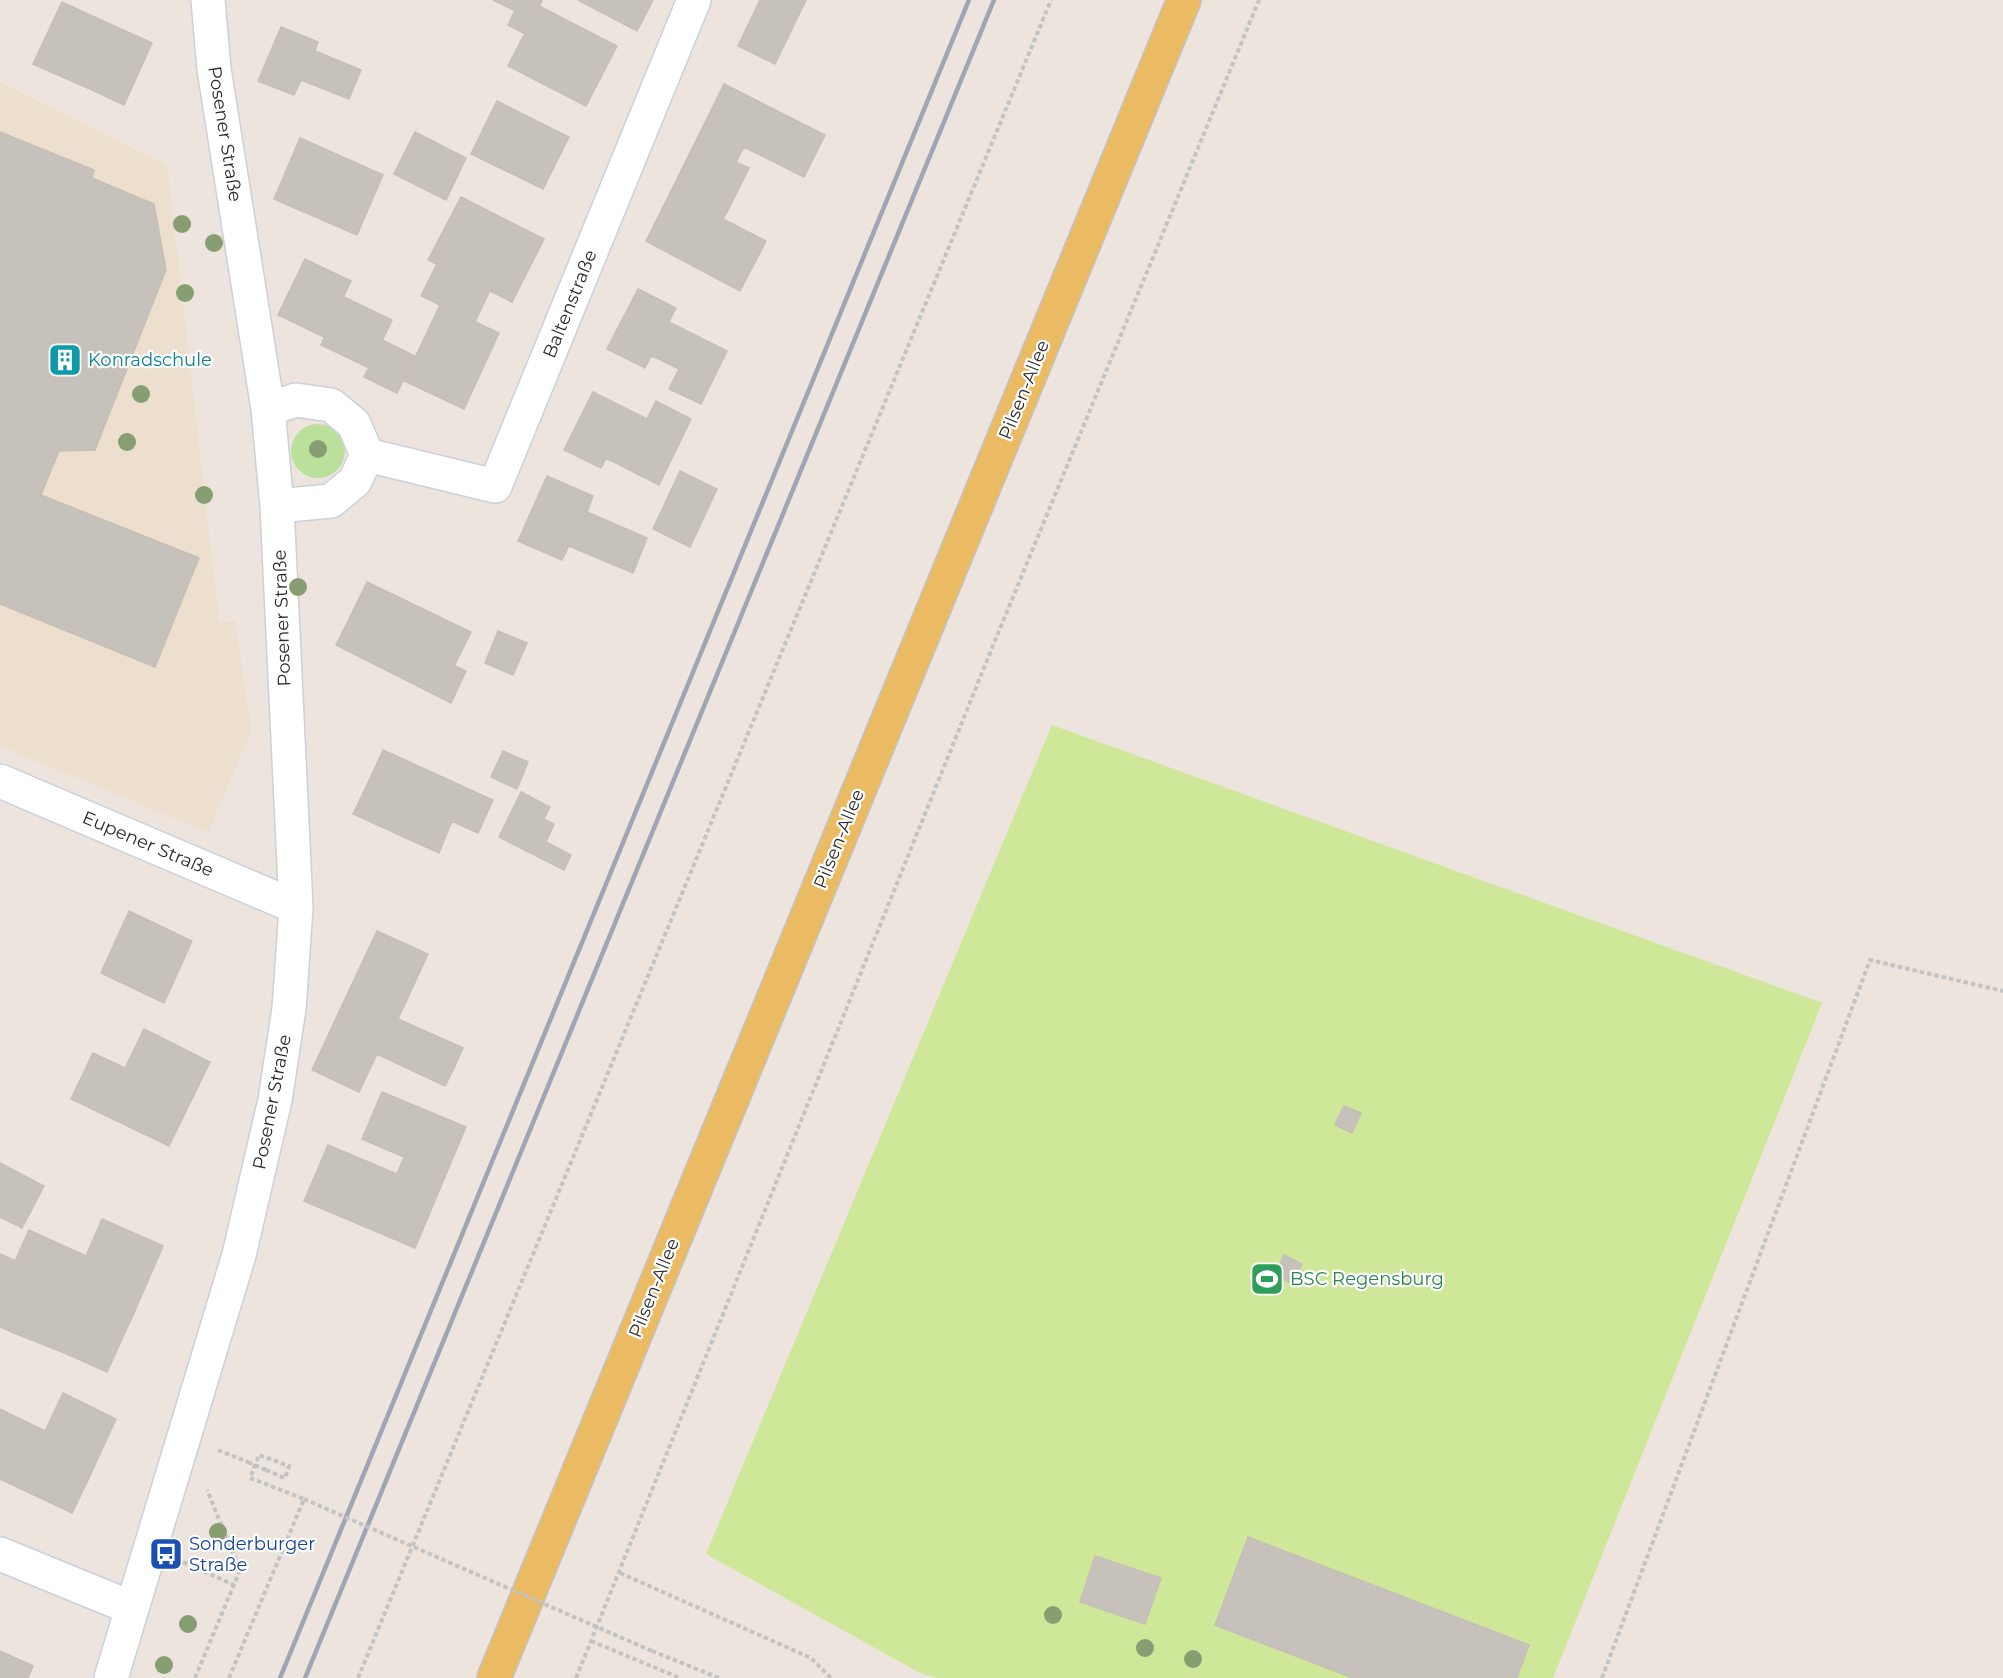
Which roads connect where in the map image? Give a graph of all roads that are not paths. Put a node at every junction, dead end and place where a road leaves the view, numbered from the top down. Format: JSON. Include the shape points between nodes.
{"nodes":[{"id":1,"x":208,"y":0,"type":"edge"},
{"id":2,"x":694,"y":0,"type":"edge"},
{"id":3,"x":1184,"y":0,"type":"edge"},
{"id":4,"x":268,"y":409,"type":"junction"},
{"id":5,"x":367,"y":455,"type":"junction"},
{"id":6,"x":277,"y":506,"type":"junction"},
{"id":7,"x":0,"y":781,"type":"edge"},
{"id":8,"x":296,"y":907,"type":"junction"},
{"id":9,"x":0,"y":1554,"type":"edge"},
{"id":10,"x":132,"y":1608,"type":"junction"},
{"id":11,"x":111,"y":1678,"type":"edge"},
{"id":12,"x":494,"y":1678,"type":"edge"}],
"edges":[{"from":1,"to":4,"type":"street","name":"Posener Straße","via":[[214,69]]},
{"from":2,"to":5,"type":"street","name":"Baltenstraße","via":[[495,486]]},
{"from":3,"to":12,"type":"main road","name":"Pilsen-Allee"},
{"from":4,"to":5,"type":"street","via":[[296,400],[332,405],[354,424]]},
{"from":4,"to":6,"type":"street","name":"Posener Straße"},
{"from":5,"to":6,"type":"street","via":[[355,481],[331,501]]},
{"from":6,"to":8,"type":"street","name":"Posener Straße"},
{"from":7,"to":8,"type":"street","name":"Eupener Straße"},
{"from":8,"to":10,"type":"street","name":"Posener Straße","via":[[289,1009],[275,1100],[239,1256]]},
{"from":9,"to":10,"type":"street"},
{"from":10,"to":11,"type":"street","name":"Posener Straße"}]}
